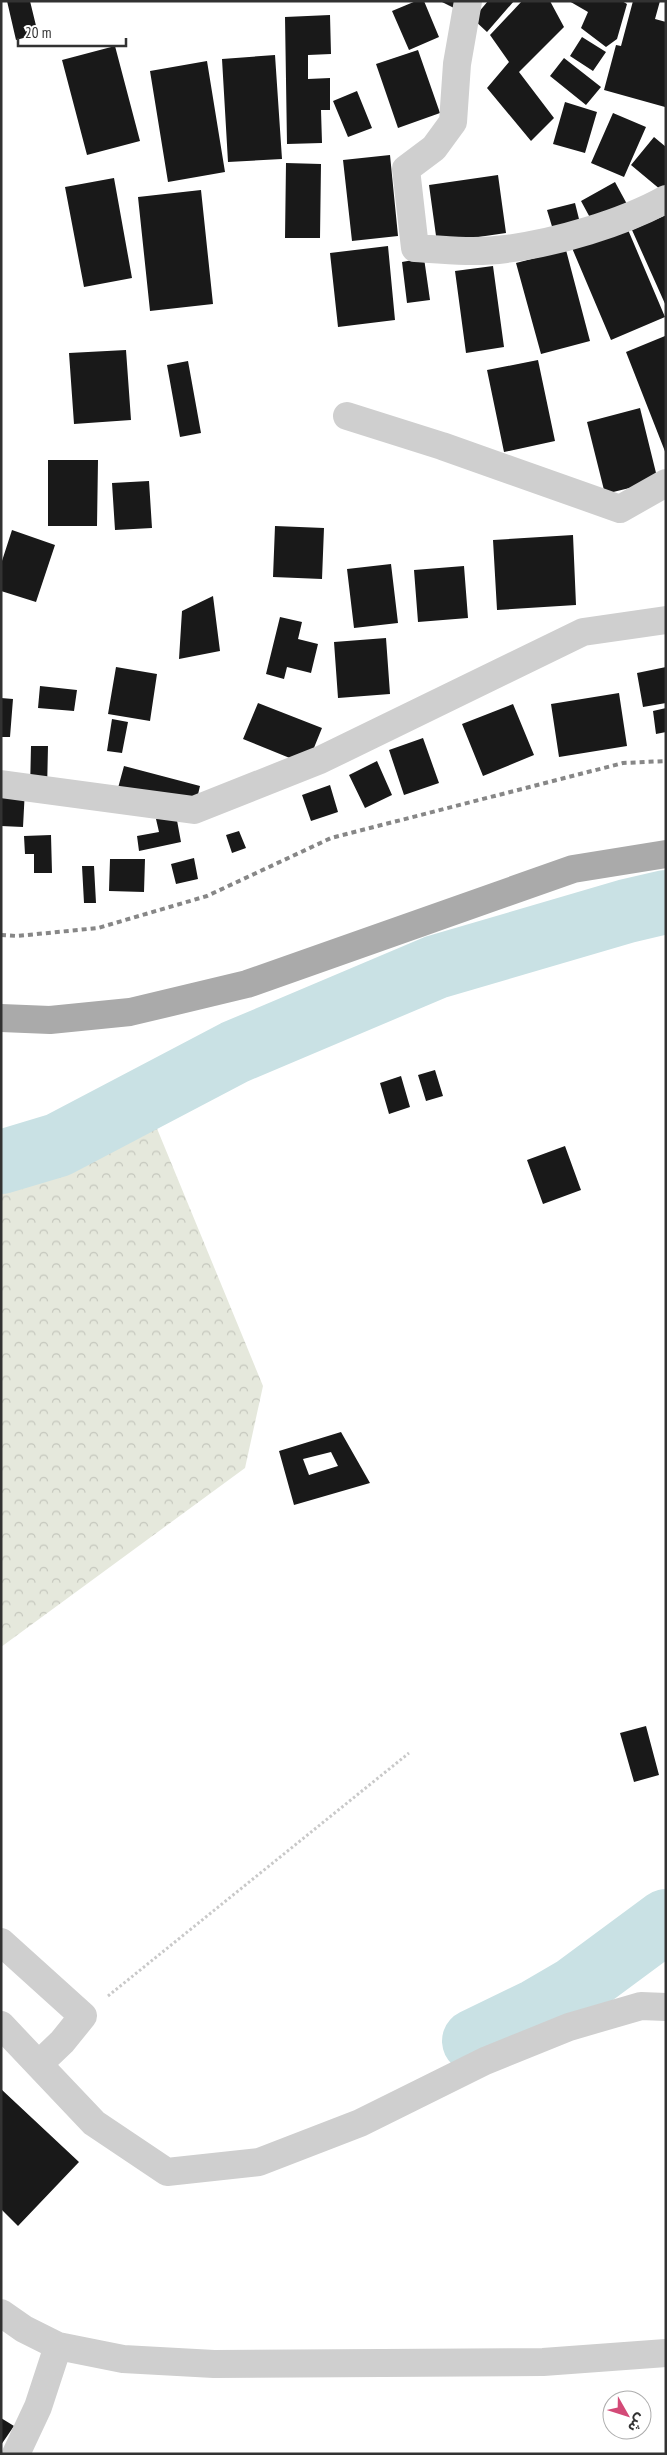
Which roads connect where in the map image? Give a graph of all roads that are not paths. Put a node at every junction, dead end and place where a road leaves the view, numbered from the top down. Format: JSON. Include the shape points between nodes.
{"nodes":[{"id":1,"x":468,"y":1,"type":"edge"},
{"id":2,"x":666,"y":199,"type":"edge"},
{"id":3,"x":347,"y":416,"type":"dead end"},
{"id":4,"x":666,"y":483,"type":"edge"},
{"id":5,"x":666,"y":620,"type":"edge"},
{"id":6,"x":1,"y":784,"type":"edge"},
{"id":7,"x":666,"y":854,"type":"edge"},
{"id":8,"x":1,"y":1018,"type":"edge"},
{"id":9,"x":1,"y":1942,"type":"edge"},
{"id":10,"x":666,"y":2007,"type":"edge"},
{"id":11,"x":1,"y":2025,"type":"edge"},
{"id":12,"x":39,"y":2064,"type":"junction"},
{"id":13,"x":1,"y":2313,"type":"edge"},
{"id":14,"x":58,"y":2346,"type":"junction"},
{"id":15,"x":666,"y":2353,"type":"edge"},
{"id":16,"x":16,"y":2454,"type":"edge"}],
"edges":[{"from":1,"to":2,"type":"street","via":[[458,56],[453,122],[434,148],[406,169],[415,248],[515,247],[589,230],[645,211]]},
{"from":3,"to":4,"type":"street","via":[[620,509]]},
{"from":5,"to":6,"type":"street","via":[[583,632],[320,760],[194,810]]},
{"from":7,"to":8,"type":"main road","via":[[573,869],[247,984],[130,1012],[50,1020]]},
{"from":9,"to":12,"type":"street","via":[[74,2028]]},
{"from":10,"to":12,"type":"street","via":[[641,2006],[569,2027],[485,2061],[360,2123],[259,2162],[167,2172],[94,2123]]},
{"from":11,"to":12,"type":"street"},
{"from":13,"to":14,"type":"street"},
{"from":14,"to":15,"type":"street","via":[[123,2359],[214,2364],[543,2362]]},
{"from":14,"to":16,"type":"street","via":[[38,2407]]}]}
